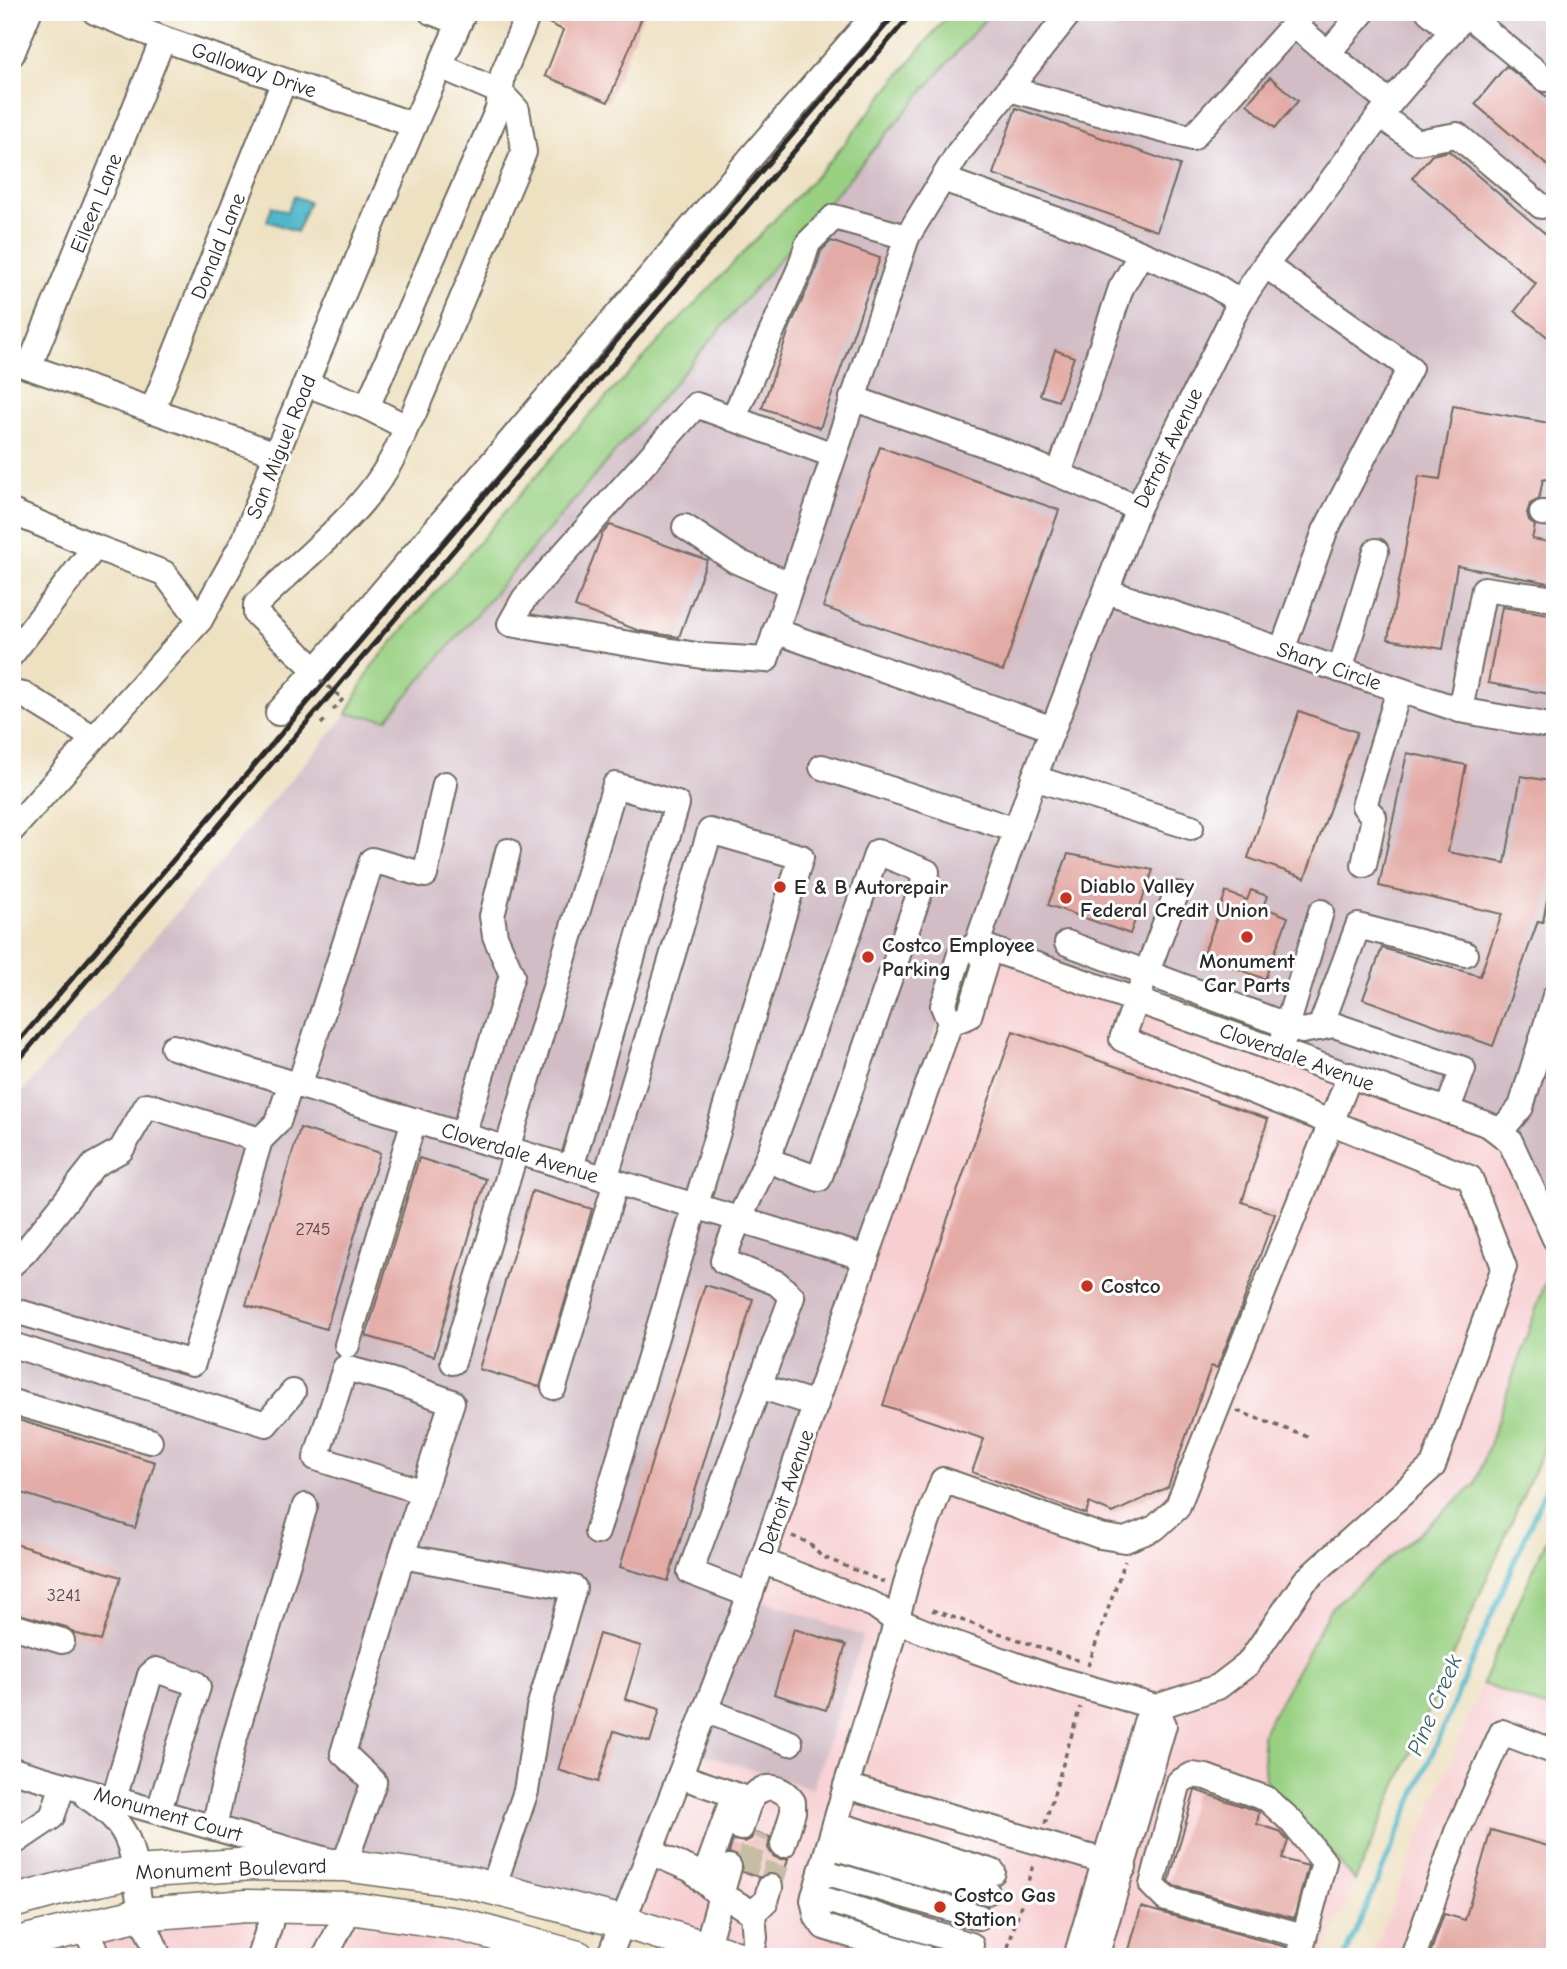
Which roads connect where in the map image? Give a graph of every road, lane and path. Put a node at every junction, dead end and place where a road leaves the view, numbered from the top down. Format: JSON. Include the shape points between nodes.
{"nodes":[{"id":1,"x":29,"y":12,"type":"edge"},
{"id":2,"x":94,"y":12,"type":"edge"},
{"id":3,"x":431,"y":12,"type":"edge"},
{"id":4,"x":529,"y":12,"type":"edge"},
{"id":5,"x":877,"y":12,"type":"edge"},
{"id":6,"x":1070,"y":12,"type":"edge"},
{"id":7,"x":1363,"y":12,"type":"edge"},
{"id":8,"x":1429,"y":12,"type":"edge"},
{"id":9,"x":462,"y":17,"type":"edge"},
{"id":10,"x":1300,"y":19,"type":"edge"},
{"id":11,"x":1462,"y":19,"type":"edge"},
{"id":12,"x":163,"y":39,"type":"junction"},
{"id":13,"x":1328,"y":53,"type":"junction"},
{"id":14,"x":12,"y":54,"type":"edge"},
{"id":15,"x":440,"y":66,"type":"junction"},
{"id":16,"x":1555,"y":79,"type":"edge"},
{"id":17,"x":284,"y":81,"type":"junction"},
{"id":18,"x":1009,"y":89,"type":"junction"},
{"id":19,"x":500,"y":92,"type":"junction"},
{"id":20,"x":1385,"y":109,"type":"junction"},
{"id":21,"x":414,"y":125,"type":"junction"},
{"id":22,"x":943,"y":179,"type":"junction"},
{"id":23,"x":1541,"y":206,"type":"dead end"},
{"id":24,"x":907,"y":237,"type":"junction"},
{"id":25,"x":1141,"y":254,"type":"junction"},
{"id":26,"x":1265,"y":265,"type":"junction"},
{"id":27,"x":1240,"y":302,"type":"junction"},
{"id":28,"x":21,"y":364,"type":"edge"},
{"id":29,"x":306,"y":384,"type":"junction"},
{"id":30,"x":852,"y":398,"type":"junction"},
{"id":31,"x":367,"y":407,"type":"junction"},
{"id":32,"x":152,"y":411,"type":"junction"},
{"id":33,"x":733,"y":419,"type":"junction"},
{"id":34,"x":407,"y":427,"type":"junction"},
{"id":35,"x":276,"y":454,"type":"junction"},
{"id":36,"x":834,"y":455,"type":"junction"},
{"id":37,"x":1059,"y":474,"type":"junction"},
{"id":38,"x":1138,"y":508,"type":"junction"},
{"id":39,"x":12,"y":512,"type":"edge"},
{"id":40,"x":685,"y":527,"type":"dead end"},
{"id":41,"x":95,"y":547,"type":"junction"},
{"id":42,"x":1376,"y":551,"type":"dead end"},
{"id":43,"x":791,"y":584,"type":"junction"},
{"id":44,"x":1106,"y":591,"type":"junction"},
{"id":45,"x":1555,"y":599,"type":"edge"},
{"id":46,"x":200,"y":620,"type":"junction"},
{"id":47,"x":775,"y":631,"type":"junction"},
{"id":48,"x":1282,"y":650,"type":"junction"},
{"id":49,"x":12,"y":654,"type":"edge"},
{"id":50,"x":1340,"y":670,"type":"junction"},
{"id":51,"x":318,"y":675,"type":"junction"},
{"id":52,"x":1399,"y":690,"type":"junction"},
{"id":53,"x":12,"y":693,"type":"edge"},
{"id":54,"x":333,"y":710,"type":"dead end"},
{"id":55,"x":1460,"y":710,"type":"junction"},
{"id":56,"x":278,"y":713,"type":"dead end"},
{"id":57,"x":325,"y":720,"type":"dead end"},
{"id":58,"x":321,"y":724,"type":"dead end"},
{"id":59,"x":1555,"y":727,"type":"edge"},
{"id":60,"x":1053,"y":729,"type":"junction"},
{"id":61,"x":94,"y":738,"type":"junction"},
{"id":62,"x":822,"y":767,"type":"dead end"},
{"id":63,"x":1034,"y":778,"type":"junction"},
{"id":64,"x":445,"y":784,"type":"dead end"},
{"id":65,"x":1191,"y":827,"type":"dead end"},
{"id":66,"x":12,"y":830,"type":"edge"},
{"id":67,"x":1016,"y":830,"type":"junction"},
{"id":68,"x":508,"y":851,"type":"dead end"},
{"id":69,"x":1364,"y":865,"type":"dead end"},
{"id":70,"x":1176,"y":894,"type":"dead end"},
{"id":71,"x":1321,"y":912,"type":"dead end"},
{"id":72,"x":1067,"y":943,"type":"dead end"},
{"id":73,"x":977,"y":944,"type":"junction"},
{"id":74,"x":1092,"y":953,"type":"junction"},
{"id":75,"x":1465,"y":954,"type":"dead end"},
{"id":76,"x":1147,"y":973,"type":"junction"},
{"id":77,"x":1082,"y":981,"type":"junction"},
{"id":78,"x":1555,"y":996,"type":"edge"},
{"id":79,"x":1137,"y":1000,"type":"junction"},
{"id":80,"x":1287,"y":1026,"type":"junction"},
{"id":81,"x":1320,"y":1028,"type":"junction"},
{"id":82,"x":173,"y":1047,"type":"dead end"},
{"id":83,"x":1280,"y":1051,"type":"junction"},
{"id":84,"x":1350,"y":1075,"type":"junction"},
{"id":85,"x":295,"y":1085,"type":"junction"},
{"id":86,"x":1447,"y":1111,"type":"junction"},
{"id":87,"x":414,"y":1120,"type":"junction"},
{"id":88,"x":1330,"y":1124,"type":"junction"},
{"id":89,"x":1500,"y":1132,"type":"junction"},
{"id":90,"x":463,"y":1135,"type":"junction"},
{"id":91,"x":260,"y":1140,"type":"junction"},
{"id":92,"x":512,"y":1150,"type":"junction"},
{"id":93,"x":767,"y":1160,"type":"junction"},
{"id":94,"x":571,"y":1168,"type":"junction"},
{"id":95,"x":611,"y":1180,"type":"junction"},
{"id":96,"x":695,"y":1206,"type":"junction"},
{"id":97,"x":741,"y":1220,"type":"junction"},
{"id":98,"x":1555,"y":1239,"type":"edge"},
{"id":99,"x":866,"y":1258,"type":"junction"},
{"id":100,"x":12,"y":1264,"type":"edge"},
{"id":101,"x":12,"y":1310,"type":"edge"},
{"id":102,"x":12,"y":1345,"type":"edge"},
{"id":103,"x":347,"y":1345,"type":"dead end"},
{"id":104,"x":453,"y":1362,"type":"dead end"},
{"id":105,"x":759,"y":1386,"type":"junction"},
{"id":106,"x":554,"y":1387,"type":"dead end"},
{"id":107,"x":293,"y":1392,"type":"dead end"},
{"id":108,"x":12,"y":1402,"type":"edge"},
{"id":109,"x":816,"y":1404,"type":"junction"},
{"id":110,"x":1218,"y":1404,"type":"junction"},
{"id":111,"x":1311,"y":1438,"type":"dead end"},
{"id":112,"x":150,"y":1441,"type":"dead end"},
{"id":113,"x":423,"y":1492,"type":"junction"},
{"id":114,"x":305,"y":1506,"type":"dead end"},
{"id":115,"x":774,"y":1529,"type":"junction"},
{"id":116,"x":597,"y":1532,"type":"dead end"},
{"id":117,"x":1133,"y":1536,"type":"junction"},
{"id":118,"x":402,"y":1556,"type":"junction"},
{"id":119,"x":762,"y":1560,"type":"junction"},
{"id":120,"x":750,"y":1595,"type":"junction"},
{"id":121,"x":898,"y":1608,"type":"junction"},
{"id":122,"x":12,"y":1626,"type":"edge"},
{"id":123,"x":62,"y":1641,"type":"dead end"},
{"id":124,"x":1086,"y":1675,"type":"junction"},
{"id":125,"x":1156,"y":1707,"type":"junction"},
{"id":126,"x":705,"y":1710,"type":"junction"},
{"id":127,"x":790,"y":1743,"type":"dead end"},
{"id":128,"x":1555,"y":1752,"type":"edge"},
{"id":129,"x":12,"y":1770,"type":"edge"},
{"id":130,"x":680,"y":1776,"type":"junction"},
{"id":131,"x":67,"y":1786,"type":"junction"},
{"id":132,"x":846,"y":1786,"type":"junction"},
{"id":133,"x":742,"y":1798,"type":"junction"},
{"id":134,"x":114,"y":1799,"type":"junction"},
{"id":135,"x":159,"y":1810,"type":"junction"},
{"id":136,"x":214,"y":1827,"type":"junction"},
{"id":137,"x":749,"y":1831,"type":"tunnel mouth"},
{"id":138,"x":1005,"y":1831,"type":"junction"},
{"id":139,"x":832,"y":1835,"type":"junction"},
{"id":140,"x":1040,"y":1841,"type":"junction"},
{"id":141,"x":12,"y":1844,"type":"edge"},
{"id":142,"x":783,"y":1845,"type":"tunnel mouth"},
{"id":143,"x":650,"y":1853,"type":"junction"},
{"id":144,"x":1114,"y":1863,"type":"junction"},
{"id":145,"x":344,"y":1865,"type":"junction"},
{"id":146,"x":737,"y":1870,"type":"tunnel mouth"},
{"id":147,"x":821,"y":1871,"type":"junction"},
{"id":148,"x":136,"y":1872,"type":"junction"},
{"id":149,"x":990,"y":1882,"type":"junction"},
{"id":150,"x":770,"y":1887,"type":"dead end"},
{"id":151,"x":493,"y":1888,"type":"junction"},
{"id":152,"x":814,"y":1896,"type":"junction"},
{"id":153,"x":728,"y":1898,"type":"junction"},
{"id":154,"x":12,"y":1902,"type":"edge"},
{"id":155,"x":273,"y":1906,"type":"junction"},
{"id":156,"x":350,"y":1908,"type":"junction"},
{"id":157,"x":141,"y":1913,"type":"junction"},
{"id":158,"x":979,"y":1917,"type":"junction"},
{"id":159,"x":623,"y":1922,"type":"junction"},
{"id":160,"x":85,"y":1927,"type":"junction"},
{"id":161,"x":12,"y":1944,"type":"edge"},
{"id":162,"x":1302,"y":1946,"type":"edge"},
{"id":163,"x":969,"y":1951,"type":"edge"},
{"id":164,"x":721,"y":1953,"type":"edge"},
{"id":165,"x":98,"y":1957,"type":"edge"},
{"id":166,"x":155,"y":1957,"type":"edge"},
{"id":167,"x":259,"y":1957,"type":"edge"},
{"id":168,"x":325,"y":1957,"type":"edge"},
{"id":169,"x":578,"y":1957,"type":"edge"},
{"id":170,"x":608,"y":1957,"type":"edge"},
{"id":171,"x":751,"y":1957,"type":"edge"},
{"id":172,"x":923,"y":1957,"type":"edge"},
{"id":173,"x":1005,"y":1957,"type":"edge"},
{"id":174,"x":1076,"y":1957,"type":"edge"},
{"id":175,"x":1096,"y":1957,"type":"edge"},
{"id":176,"x":1413,"y":1957,"type":"edge"}],
"edges":[{"from":1,"to":14,"type":"street"},
{"from":2,"to":12,"type":"street","name":"Galloway Drive"},
{"from":3,"to":9,"type":"street"},
{"from":4,"to":19,"type":"street"},
{"from":5,"to":51,"type":"street"},
{"from":6,"to":18,"type":"street"},
{"from":7,"to":13,"type":"street"},
{"from":8,"to":11,"type":"street"},
{"from":9,"to":15,"type":"street","name":"San Miguel Road"},
{"from":10,"to":13,"type":"street"},
{"from":10,"to":18,"type":"street","via":[[1192,138]]},
{"from":11,"to":16,"type":"street","via":[[1545,79]]},
{"from":11,"to":20,"type":"street","name":"Detroit Avenue"},
{"from":12,"to":17,"type":"street","name":"Galloway Drive"},
{"from":12,"to":28,"type":"street","name":"Eileen Lane"},
{"from":13,"to":20,"type":"street"},
{"from":15,"to":19,"type":"street"},
{"from":15,"to":21,"type":"street","name":"San Miguel Road"},
{"from":17,"to":21,"type":"street","name":"Galloway Drive"},
{"from":17,"to":32,"type":"street","name":"Donald Lane"},
{"from":18,"to":22,"type":"street"},
{"from":19,"to":31,"type":"street","via":[[498,109]]},
{"from":19,"to":34,"type":"street","via":[[517,110],[524,152]]},
{"from":20,"to":23,"type":"street","via":[[1418,142],[1457,135]]},
{"from":20,"to":26,"type":"street","name":"Detroit Avenue"},
{"from":21,"to":29,"type":"street","name":"San Miguel Road"},
{"from":22,"to":24,"type":"street"},
{"from":22,"to":25,"type":"street"},
{"from":24,"to":30,"type":"street"},
{"from":24,"to":33,"type":"street","via":[[834,217],[808,243]]},
{"from":25,"to":27,"type":"street","via":[[1211,283]]},
{"from":25,"to":37,"type":"street","via":[[1121,288]]},
{"from":26,"to":27,"type":"street","name":"Detroit Avenue"},
{"from":26,"to":48,"type":"street","via":[[1410,368],[1325,531]]},
{"from":27,"to":38,"type":"street","name":"Detroit Avenue"},
{"from":28,"to":32,"type":"street"},
{"from":29,"to":31,"type":"street"},
{"from":29,"to":35,"type":"street","name":"San Miguel Road"},
{"from":30,"to":36,"type":"street"},
{"from":30,"to":37,"type":"street"},
{"from":31,"to":34,"type":"street"},
{"from":32,"to":35,"type":"street"},
{"from":33,"to":36,"type":"street"},
{"from":33,"to":47,"type":"street","via":[[696,405],[524,599],[510,624],[702,656],[766,660]]},
{"from":34,"to":51,"type":"street","via":[[400,448],[362,503],[256,605],[256,614]]},
{"from":35,"to":46,"type":"street","name":"San Miguel Road","via":[[245,539]]},
{"from":36,"to":43,"type":"street"},
{"from":37,"to":38,"type":"street"},
{"from":38,"to":44,"type":"street","name":"Detroit Avenue"},
{"from":39,"to":41,"type":"street"},
{"from":40,"to":43,"type":"street","via":[[736,561]]},
{"from":41,"to":46,"type":"street","via":[[164,573]]},
{"from":41,"to":49,"type":"street"},
{"from":42,"to":50,"type":"street"},
{"from":43,"to":47,"type":"street"},
{"from":44,"to":48,"type":"street","name":"Shary Circle"},
{"from":44,"to":60,"type":"street","name":"Detroit Avenue"},
{"from":45,"to":55,"type":"street","via":[[1484,589]]},
{"from":46,"to":61,"type":"street","name":"San Miguel Road"},
{"from":47,"to":60,"type":"street"},
{"from":48,"to":50,"type":"street","name":"Shary Circle"},
{"from":50,"to":52,"type":"street","name":"Shary Circle"},
{"from":51,"to":54,"type":"path","bridge":true,"via":[[343,699]]},
{"from":51,"to":56,"type":"street"},
{"from":52,"to":55,"type":"street","name":"Shary Circle"},
{"from":52,"to":69,"type":"street","via":[[1364,806],[1374,817]]},
{"from":53,"to":61,"type":"street","via":[[24,695]]},
{"from":55,"to":59,"type":"street","name":"Shary Circle"},
{"from":57,"to":58,"type":"path"},
{"from":60,"to":63,"type":"street","name":"Detroit Avenue"},
{"from":61,"to":66,"type":"street","name":"San Miguel Road"},
{"from":62,"to":67,"type":"street"},
{"from":63,"to":65,"type":"street"},
{"from":63,"to":67,"type":"street","name":"Detroit Avenue"},
{"from":64,"to":85,"type":"street","via":[[425,875],[372,860]]},
{"from":67,"to":73,"type":"street","name":"Detroit Avenue"},
{"from":68,"to":90,"type":"street","via":[[492,916],[495,936],[512,975]]},
{"from":70,"to":76,"type":"street"},
{"from":71,"to":80,"type":"street"},
{"from":72,"to":74,"type":"street"},
{"from":73,"to":77,"type":"street","name":"Cloverdale Avenue"},
{"from":73,"to":99,"type":"street","name":"Detroit Avenue","via":[[985,964],[969,1016],[950,1023]]},
{"from":74,"to":76,"type":"street"},
{"from":74,"to":77,"type":"street"},
{"from":75,"to":81,"type":"street","via":[[1358,926]]},
{"from":76,"to":79,"type":"street"},
{"from":76,"to":80,"type":"street"},
{"from":77,"to":79,"type":"street","name":"Cloverdale Avenue"},
{"from":78,"to":89,"type":"street","via":[[1521,1107]]},
{"from":79,"to":83,"type":"street","name":"Cloverdale Avenue"},
{"from":79,"to":88,"type":"street","via":[[1122,1040]]},
{"from":80,"to":81,"type":"street","via":[[1302,1031]]},
{"from":80,"to":83,"type":"street"},
{"from":81,"to":86,"type":"street","via":[[1334,1025],[1463,1069]]},
{"from":82,"to":85,"type":"street","name":"Cloverdale Avenue"},
{"from":83,"to":84,"type":"street","name":"Cloverdale Avenue"},
{"from":84,"to":86,"type":"street","name":"Cloverdale Avenue"},
{"from":84,"to":88,"type":"street"},
{"from":85,"to":87,"type":"street","name":"Cloverdale Avenue"},
{"from":85,"to":91,"type":"street","via":[[278,1122]]},
{"from":86,"to":89,"type":"street","name":"Cloverdale Avenue"},
{"from":87,"to":90,"type":"street","name":"Cloverdale Avenue"},
{"from":87,"to":103,"type":"street"},
{"from":88,"to":110,"type":"street"},
{"from":88,"to":125,"type":"street","via":[[1470,1178],[1504,1267],[1433,1466],[1305,1581],[1248,1664],[1219,1687]]},
{"from":89,"to":98,"type":"street","via":[[1517,1153]]},
{"from":90,"to":92,"type":"street","name":"Cloverdale Avenue"},
{"from":91,"to":100,"type":"street","via":[[147,1105],[121,1150],[94,1165]]},
{"from":91,"to":101,"type":"street","via":[[193,1363]]},
{"from":92,"to":94,"type":"street","name":"Cloverdale Avenue"},
{"from":92,"to":94,"type":"street","via":[[615,785],[677,804]]},
{"from":92,"to":104,"type":"street"},
{"from":93,"to":93,"type":"street","via":[[877,852],[928,872],[819,1179]]},
{"from":93,"to":97,"type":"street"},
{"from":94,"to":95,"type":"street","name":"Cloverdale Avenue"},
{"from":95,"to":96,"type":"street","name":"Cloverdale Avenue"},
{"from":95,"to":96,"type":"street","via":[[710,831],[801,857]]},
{"from":95,"to":106,"type":"street"},
{"from":96,"to":97,"type":"street","name":"Cloverdale Avenue"},
{"from":96,"to":116,"type":"street"},
{"from":97,"to":99,"type":"street","name":"Cloverdale Avenue"},
{"from":97,"to":105,"type":"street","via":[[723,1261],[777,1283],[792,1297]]},
{"from":99,"to":109,"type":"street","name":"Detroit Avenue"},
{"from":102,"to":107,"type":"street","via":[[266,1424]]},
{"from":105,"to":109,"type":"street"},
{"from":105,"to":120,"type":"street","via":[[690,1572]]},
{"from":108,"to":112,"type":"street"},
{"from":109,"to":115,"type":"street","name":"Detroit Avenue"},
{"from":110,"to":111,"type":"path"},
{"from":110,"to":117,"type":"street","via":[[1177,1508],[1155,1528]]},
{"from":113,"to":113,"type":"street","via":[[316,1458],[345,1368],[452,1402]]},
{"from":113,"to":118,"type":"street"},
{"from":114,"to":136,"type":"street","via":[[233,1743]]},
{"from":115,"to":119,"type":"street","name":"Detroit Avenue"},
{"from":115,"to":121,"type":"path","via":[[809,1543],[821,1556],[883,1580]]},
{"from":117,"to":121,"type":"street","via":[[1125,1540],[1101,1536],[943,1480]]},
{"from":117,"to":124,"type":"path"},
{"from":118,"to":145,"type":"street","via":[[343,1753],[374,1782]]},
{"from":118,"to":151,"type":"street","via":[[574,1588],[540,1708],[526,1791]]},
{"from":119,"to":120,"type":"street","name":"Detroit Avenue"},
{"from":119,"to":121,"type":"street","via":[[874,1605]]},
{"from":120,"to":126,"type":"street","name":"Detroit Avenue"},
{"from":121,"to":124,"type":"street","via":[[1000,1660]]},
{"from":121,"to":124,"type":"path","via":[[913,1603]]},
{"from":121,"to":132,"type":"street"},
{"from":122,"to":123,"type":"street"},
{"from":124,"to":125,"type":"street"},
{"from":124,"to":140,"type":"path"},
{"from":125,"to":144,"type":"street","via":[[1164,1725]]},
{"from":126,"to":127,"type":"street"},
{"from":126,"to":130,"type":"street","name":"Detroit Avenue"},
{"from":128,"to":176,"type":"street","via":[[1502,1732],[1457,1832]]},
{"from":129,"to":131,"type":"street","name":"Monument Court"},
{"from":130,"to":133,"type":"street"},
{"from":130,"to":143,"type":"street","name":"Detroit Avenue"},
{"from":131,"to":134,"type":"street","name":"Monument Court"},
{"from":131,"to":141,"type":"street","via":[[52,1817]]},
{"from":131,"to":148,"type":"street","name":"Monument Court","via":[[118,1821],[131,1845]]},
{"from":132,"to":138,"type":"street"},
{"from":132,"to":139,"type":"street"},
{"from":133,"to":137,"type":"street"},
{"from":133,"to":142,"type":"street","via":[[773,1787],[788,1794],[793,1812]]},
{"from":133,"to":153,"type":"street"},
{"from":134,"to":135,"type":"street","name":"Monument Court"},
{"from":134,"to":135,"type":"street","via":[[150,1675],[156,1670],[198,1686]]},
{"from":135,"to":136,"type":"street","name":"Monument Court"},
{"from":136,"to":145,"type":"street","name":"Monument Court"},
{"from":138,"to":140,"type":"street"},
{"from":138,"to":149,"type":"street"},
{"from":139,"to":147,"type":"street"},
{"from":139,"to":149,"type":"street"},
{"from":140,"to":144,"type":"street"},
{"from":140,"to":173,"type":"path"},
{"from":143,"to":153,"type":"street","via":[[692,1870]]},
{"from":143,"to":159,"type":"street","name":"Detroit Avenue"},
{"from":144,"to":174,"type":"street"},
{"from":144,"to":175,"type":"street"},
{"from":145,"to":148,"type":"main road","name":"Monument Boulevard","via":[[253,1864]]},
{"from":145,"to":151,"type":"main road","name":"Monument Boulevard"},
{"from":146,"to":153,"type":"street"},
{"from":147,"to":152,"type":"street"},
{"from":147,"to":158,"type":"street"},
{"from":148,"to":154,"type":"main road","name":"Monument Boulevard"},
{"from":148,"to":157,"type":"street","name":"Monument Court"},
{"from":149,"to":158,"type":"street"},
{"from":150,"to":153,"type":"street","via":[[765,1901]]},
{"from":151,"to":159,"type":"main road","name":"Monument Boulevard"},
{"from":152,"to":163,"type":"street"},
{"from":152,"to":172,"type":"street","via":[[813,1908],[824,1927]]},
{"from":153,"to":164,"type":"street"},
{"from":153,"to":171,"type":"street","via":[[755,1938]]},
{"from":155,"to":156,"type":"main road","name":"Monument Boulevard"},
{"from":155,"to":157,"type":"main road","name":"Monument Boulevard"},
{"from":155,"to":167,"type":"street"},
{"from":156,"to":168,"type":"street"},
{"from":156,"to":169,"type":"main road","name":"Monument Boulevard","via":[[458,1924]]},
{"from":157,"to":160,"type":"main road","name":"Monument Boulevard"},
{"from":157,"to":166,"type":"street","name":"Monument Court"},
{"from":158,"to":163,"type":"street"},
{"from":159,"to":164,"type":"main road","name":"Monument Boulevard"},
{"from":159,"to":170,"type":"street","name":"Detroit Avenue"},
{"from":160,"to":161,"type":"main road","name":"Monument Boulevard"},
{"from":160,"to":165,"type":"street"},
{"from":162,"to":162,"type":"street","via":[[1166,1899],[1152,1885],[1179,1782],[1192,1775],[1206,1777],[1267,1800],[1324,1862]]}]}
